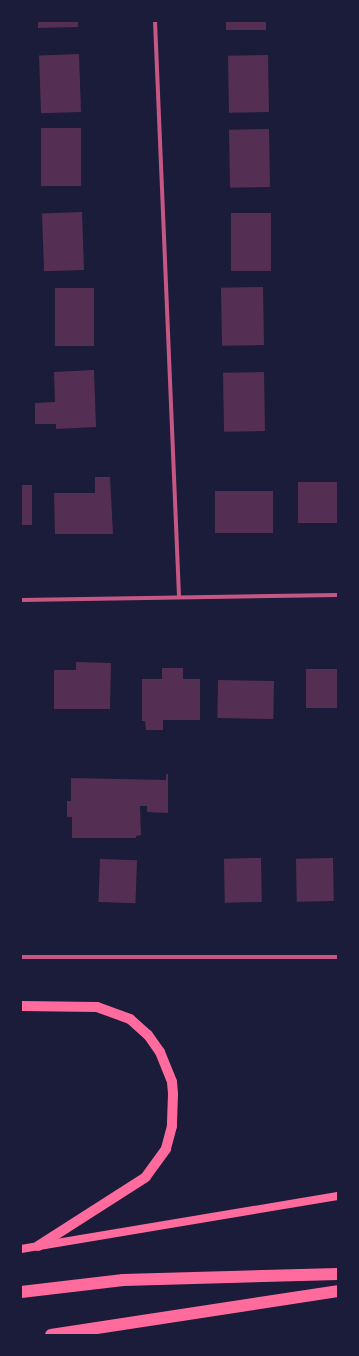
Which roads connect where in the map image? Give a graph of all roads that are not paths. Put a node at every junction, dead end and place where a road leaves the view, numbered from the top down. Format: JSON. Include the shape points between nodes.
{"nodes":[{"id":1,"x":155,"y":21,"type":"edge"},
{"id":2,"x":338,"y":594,"type":"edge"},
{"id":3,"x":179,"y":597,"type":"junction"},
{"id":4,"x":21,"y":600,"type":"edge"},
{"id":5,"x":21,"y":957,"type":"edge"},
{"id":6,"x":338,"y":957,"type":"edge"},
{"id":7,"x":21,"y":1006,"type":"edge"},
{"id":8,"x":338,"y":1196,"type":"edge"},
{"id":9,"x":38,"y":1246,"type":"junction"},
{"id":10,"x":21,"y":1249,"type":"edge"},
{"id":11,"x":338,"y":1274,"type":"edge"},
{"id":12,"x":21,"y":1292,"type":"edge"},
{"id":13,"x":338,"y":1292,"type":"edge"},
{"id":14,"x":52,"y":1335,"type":"edge"}],
"edges":[{"from":1,"to":3,"type":"street"},
{"from":2,"to":3,"type":"street"},
{"from":3,"to":4,"type":"street"},
{"from":5,"to":6,"type":"street"},
{"from":7,"to":9,"type":"main road","via":[[97,1007],[130,1019],[148,1035],[160,1052],[170,1075],[173,1094],[172,1126],[166,1149],[146,1177]]},
{"from":8,"to":9,"type":"main road"},
{"from":9,"to":10,"type":"main road"},
{"from":11,"to":12,"type":"highway","via":[[123,1280]]},
{"from":13,"to":14,"type":"highway"}]}
